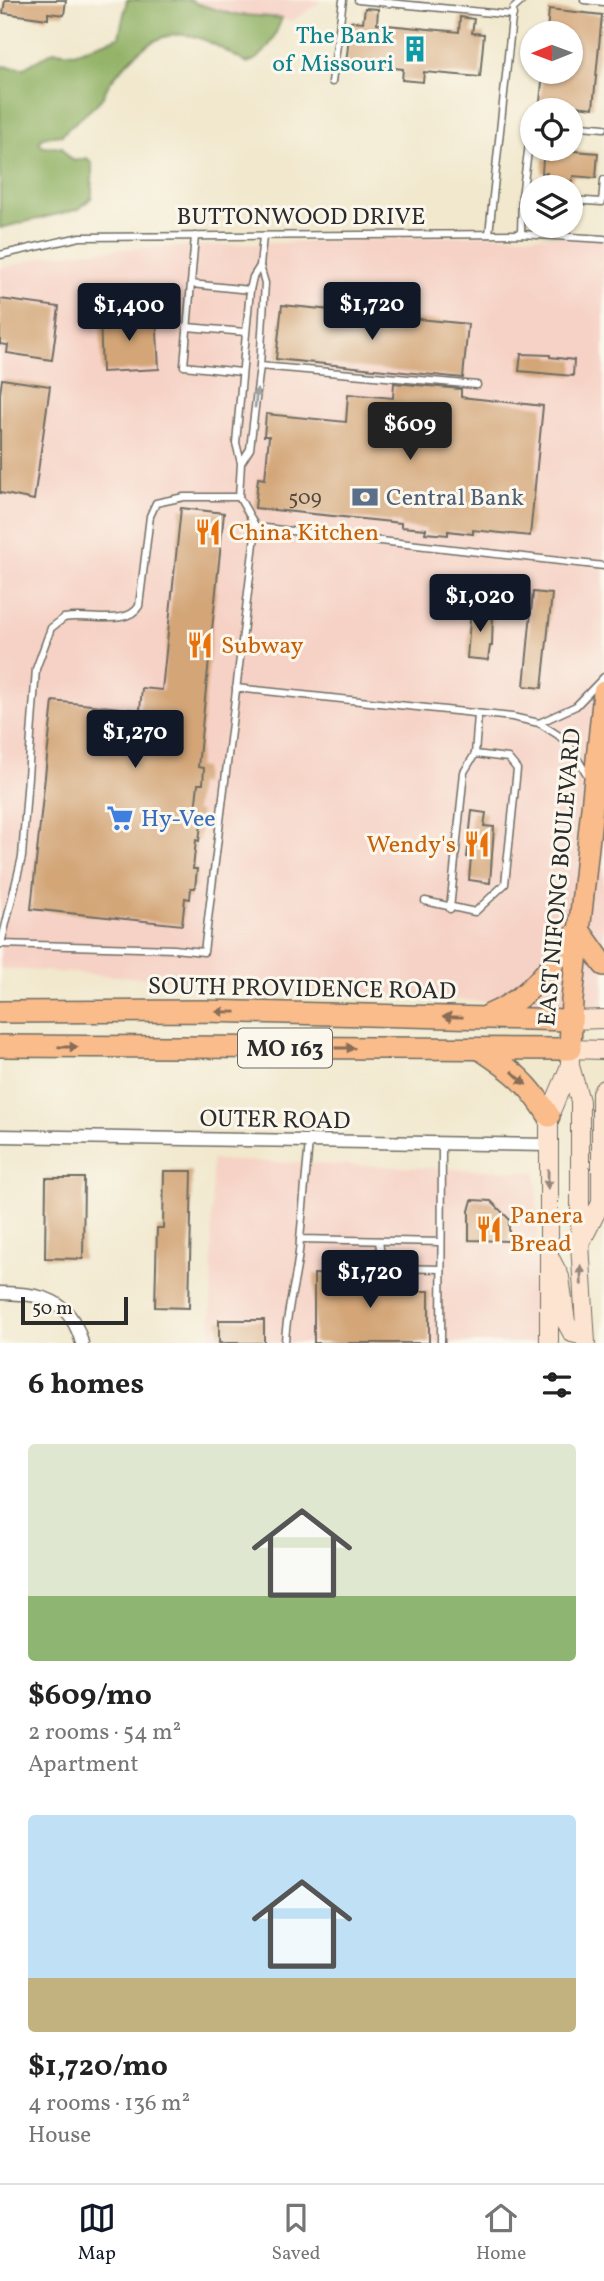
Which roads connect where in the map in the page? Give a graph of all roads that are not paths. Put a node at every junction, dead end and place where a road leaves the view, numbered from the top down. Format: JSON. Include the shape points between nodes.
{"nodes":[{"id":1,"x":343,"y":0,"type":"edge"},
{"id":2,"x":358,"y":0,"type":"edge"},
{"id":3,"x":523,"y":0,"type":"edge"},
{"id":4,"x":584,"y":0,"type":"edge"},
{"id":5,"x":604,"y":2,"type":"edge"},
{"id":6,"x":513,"y":15,"type":"junction"},
{"id":7,"x":332,"y":82,"type":"dead end"},
{"id":8,"x":583,"y":126,"type":"edge"},
{"id":9,"x":604,"y":128,"type":"edge"},
{"id":10,"x":604,"y":180,"type":"edge"},
{"id":11,"x":583,"y":201,"type":"edge"},
{"id":12,"x":489,"y":234,"type":"junction"},
{"id":13,"x":520,"y":234,"type":"edge"},
{"id":14,"x":195,"y":236,"type":"junction"},
{"id":15,"x":262,"y":236,"type":"junction"},
{"id":16,"x":583,"y":238,"type":"edge"},
{"id":17,"x":604,"y":239,"type":"edge"},
{"id":18,"x":0,"y":255,"type":"edge"},
{"id":19,"x":260,"y":266,"type":"junction"},
{"id":20,"x":191,"y":284,"type":"junction"},
{"id":21,"x":250,"y":290,"type":"junction"},
{"id":22,"x":187,"y":327,"type":"junction"},
{"id":23,"x":245,"y":332,"type":"junction"},
{"id":24,"x":260,"y":366,"type":"junction"},
{"id":25,"x":241,"y":372,"type":"junction"},
{"id":26,"x":477,"y":385,"type":"dead end"},
{"id":27,"x":241,"y":463,"type":"junction"},
{"id":28,"x":239,"y":497,"type":"junction"},
{"id":29,"x":256,"y":527,"type":"junction"},
{"id":30,"x":604,"y":566,"type":"edge"},
{"id":31,"x":604,"y":677,"type":"edge"},
{"id":32,"x":236,"y":688,"type":"junction"},
{"id":33,"x":604,"y":692,"type":"edge"},
{"id":34,"x":478,"y":715,"type":"junction"},
{"id":35,"x":539,"y":723,"type":"junction"},
{"id":36,"x":475,"y":754,"type":"junction"},
{"id":37,"x":597,"y":775,"type":"edge"},
{"id":38,"x":425,"y":901,"type":"dead end"},
{"id":39,"x":450,"y":909,"type":"junction"},
{"id":40,"x":579,"y":930,"type":"junction"},
{"id":41,"x":0,"y":944,"type":"edge"},
{"id":42,"x":604,"y":965,"type":"edge"},
{"id":43,"x":1,"y":1012,"type":"edge"},
{"id":44,"x":482,"y":1018,"type":"junction"},
{"id":45,"x":604,"y":1019,"type":"edge"},
{"id":46,"x":570,"y":1020,"type":"junction"},
{"id":47,"x":0,"y":1046,"type":"edge"},
{"id":48,"x":480,"y":1049,"type":"junction"},
{"id":49,"x":604,"y":1050,"type":"edge"},
{"id":50,"x":570,"y":1058,"type":"junction"},
{"id":51,"x":604,"y":1089,"type":"edge"},
{"id":52,"x":549,"y":1116,"type":"junction"},
{"id":53,"x":0,"y":1136,"type":"edge"},
{"id":54,"x":309,"y":1140,"type":"junction"},
{"id":55,"x":442,"y":1144,"type":"junction"},
{"id":56,"x":549,"y":1145,"type":"junction"},
{"id":57,"x":602,"y":1145,"type":"edge"},
{"id":58,"x":300,"y":1239,"type":"junction"},
{"id":59,"x":379,"y":1241,"type":"junction"},
{"id":60,"x":441,"y":1242,"type":"junction"},
{"id":61,"x":580,"y":1243,"type":"junction"},
{"id":62,"x":548,"y":1253,"type":"junction"},
{"id":63,"x":441,"y":1269,"type":"junction"},
{"id":64,"x":0,"y":1293,"type":"edge"},
{"id":65,"x":585,"y":1339,"type":"edge"},
{"id":66,"x":82,"y":1343,"type":"edge"},
{"id":67,"x":285,"y":1343,"type":"edge"},
{"id":68,"x":441,"y":1343,"type":"edge"},
{"id":69,"x":549,"y":1343,"type":"edge"}],
"edges":[{"from":1,"to":7,"type":"lane"},
{"from":2,"to":6,"type":"lane"},
{"from":3,"to":6,"type":"lane"},
{"from":4,"to":5,"type":"lane"},
{"from":6,"to":12,"type":"lane"},
{"from":8,"to":9,"type":"lane"},
{"from":10,"to":11,"type":"lane","via":[[602,202]]},
{"from":12,"to":13,"type":"lane","name":"BUTTONWOOD DRIVE"},
{"from":12,"to":15,"type":"lane","name":"BUTTONWOOD DRIVE"},
{"from":14,"to":15,"type":"lane","name":"BUTTONWOOD DRIVE"},
{"from":14,"to":18,"type":"lane","name":"BUTTONWOOD DRIVE","via":[[80,237]]},
{"from":14,"to":20,"type":"lane"},
{"from":15,"to":19,"type":"lane"},
{"from":16,"to":17,"type":"lane","name":"BUTTONWOOD DRIVE"},
{"from":19,"to":21,"type":"lane"},
{"from":19,"to":24,"type":"lane","via":[[265,283]]},
{"from":20,"to":21,"type":"lane"},
{"from":20,"to":22,"type":"lane"},
{"from":21,"to":23,"type":"lane"},
{"from":22,"to":23,"type":"lane"},
{"from":22,"to":25,"type":"lane","via":[[184,366]]},
{"from":23,"to":25,"type":"lane"},
{"from":24,"to":26,"type":"lane"},
{"from":27,"to":24,"type":"lane","one_way":true,"via":[[250,449]]},
{"from":25,"to":27,"type":"lane","via":[[236,443]]},
{"from":27,"to":28,"type":"lane"},
{"from":28,"to":29,"type":"lane"},
{"from":28,"to":41,"type":"lane","via":[[184,497],[156,503],[135,612],[122,618],[72,616],[51,628],[36,669],[22,857]]},
{"from":29,"to":30,"type":"lane"},
{"from":29,"to":32,"type":"lane"},
{"from":31,"to":35,"type":"lane","via":[[576,706]]},
{"from":32,"to":34,"type":"lane"},
{"from":32,"to":41,"type":"lane","via":[[204,952]]},
{"from":33,"to":37,"type":"main road","name":"EAST NIFONG BOULEVARD"},
{"from":34,"to":35,"type":"lane"},
{"from":34,"to":36,"type":"lane"},
{"from":35,"to":37,"type":"lane","via":[[569,745]]},
{"from":36,"to":39,"type":"lane","via":[[464,772]]},
{"from":36,"to":39,"type":"lane","via":[[508,758],[517,769],[505,884],[475,912]]},
{"from":37,"to":40,"type":"main road","name":"EAST NIFONG BOULEVARD"},
{"from":38,"to":39,"type":"lane"},
{"from":40,"to":42,"type":"main road"},
{"from":40,"to":44,"type":"main road","via":[[541,979],[512,1006]]},
{"from":40,"to":46,"type":"main road","name":"EAST NIFONG BOULEVARD"},
{"from":44,"to":43,"type":"main road","name":"SOUTH PROVIDENCE ROAD","number":"MO 163","one_way":true,"via":[[203,1011]]},
{"from":44,"to":46,"type":"main road","name":"SOUTH PROVIDENCE ROAD","number":"MO 163"},
{"from":45,"to":46,"type":"main road","name":"SOUTH PROVIDENCE ROAD","number":"MO 163"},
{"from":46,"to":50,"type":"main road","name":"EAST NIFONG BOULEVARD"},
{"from":47,"to":48,"type":"main road","number":"MO 163","one_way":true},
{"from":48,"to":50,"type":"main road","number":"MO 163"},
{"from":48,"to":52,"type":"main road","one_way":true,"via":[[534,1091]]},
{"from":49,"to":50,"type":"main road","number":"MO 163"},
{"from":50,"to":52,"type":"main road","name":"EAST NIFONG BOULEVARD"},
{"from":50,"to":61,"type":"main road","name":"EAST NIFONG BOULEVARD","via":[[580,1101]]},
{"from":51,"to":57,"type":"main road"},
{"from":52,"to":56,"type":"main road","name":"EAST NIFONG BOULEVARD"},
{"from":53,"to":54,"type":"street","name":"OUTER ROAD"},
{"from":54,"to":55,"type":"street","name":"OUTER ROAD"},
{"from":54,"to":58,"type":"lane"},
{"from":55,"to":56,"type":"street","name":"OUTER ROAD"},
{"from":55,"to":60,"type":"lane"},
{"from":56,"to":62,"type":"main road","name":"EAST NIFONG BOULEVARD","one_way":true},
{"from":57,"to":61,"type":"main road","via":[[601,1203]]},
{"from":58,"to":59,"type":"lane"},
{"from":58,"to":67,"type":"lane"},
{"from":59,"to":60,"type":"lane"},
{"from":59,"to":63,"type":"lane","via":[[382,1263],[388,1268]]},
{"from":60,"to":63,"type":"lane"},
{"from":65,"to":61,"type":"main road","name":"EAST NIFONG BOULEVARD","one_way":true},
{"from":62,"to":65,"type":"main road","via":[[560,1277],[569,1329]]},
{"from":62,"to":69,"type":"main road","name":"EAST NIFONG BOULEVARD"},
{"from":63,"to":68,"type":"lane"},
{"from":64,"to":66,"type":"street","via":[[32,1293],[63,1306],[77,1325]]}]}
